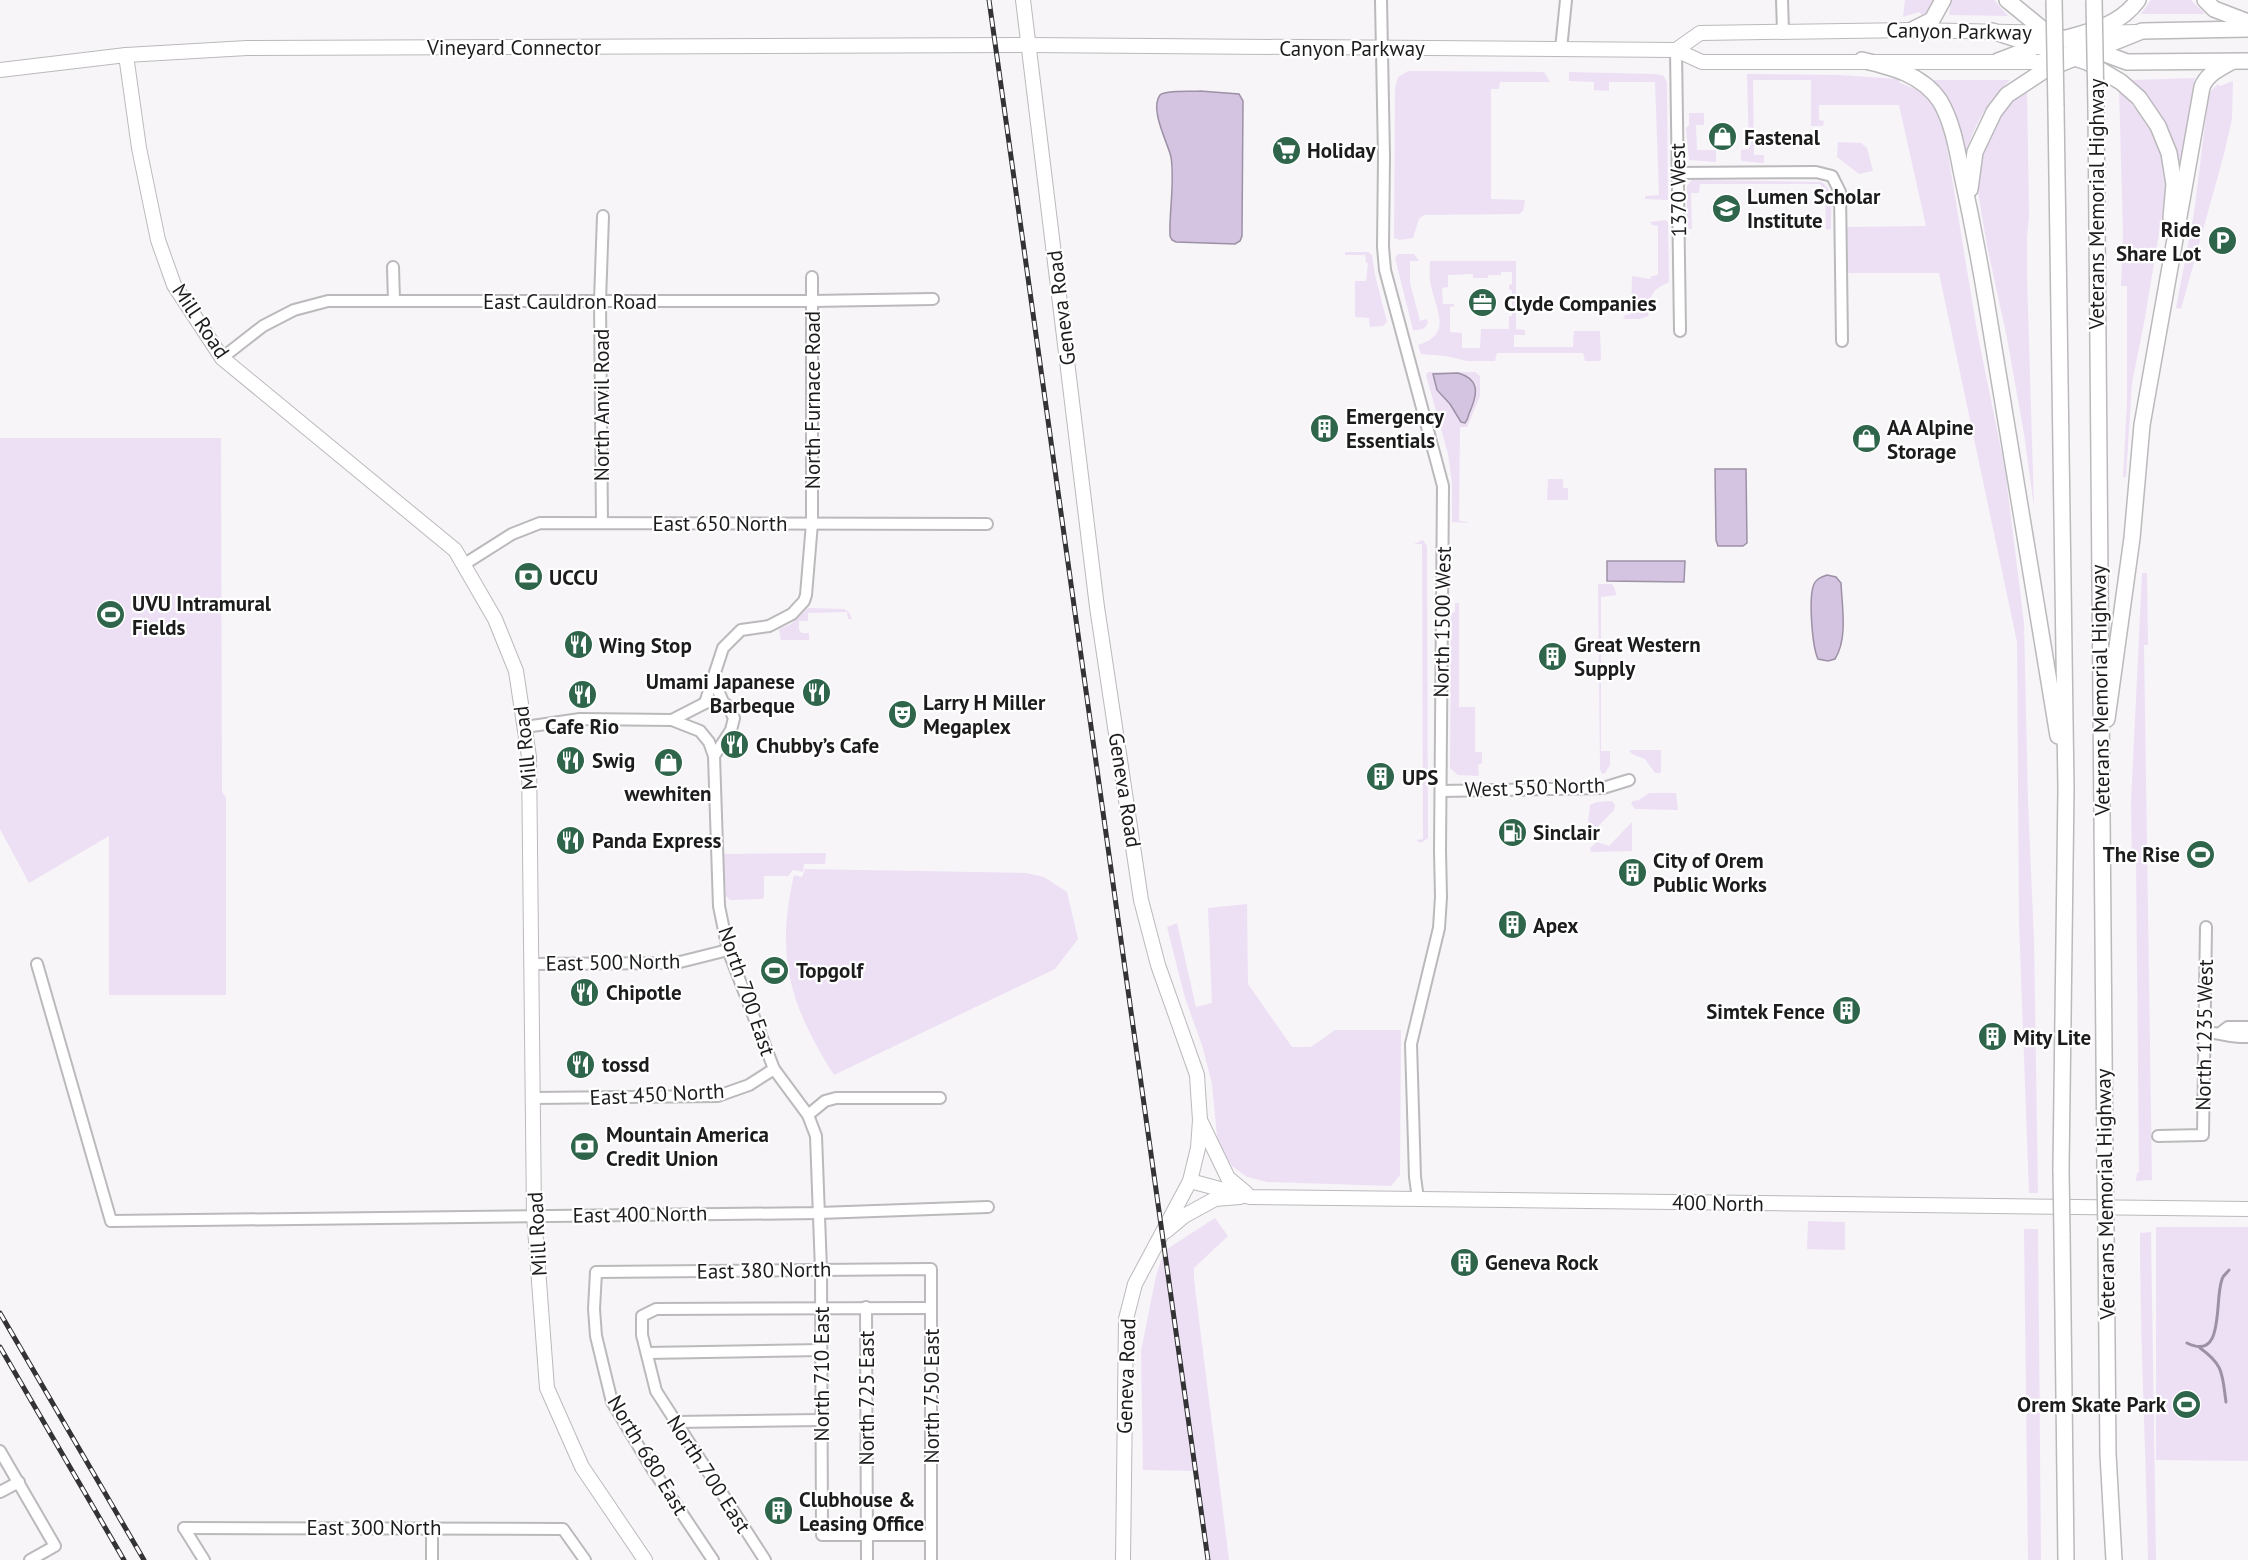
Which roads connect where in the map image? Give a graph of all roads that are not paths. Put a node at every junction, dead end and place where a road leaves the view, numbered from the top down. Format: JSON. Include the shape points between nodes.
{"nodes":[{"id":1,"x":1023,"y":0,"type":"edge"},
{"id":2,"x":1381,"y":0,"type":"edge"},
{"id":3,"x":1566,"y":0,"type":"edge"},
{"id":4,"x":1782,"y":0,"type":"edge"},
{"id":5,"x":1943,"y":0,"type":"edge"},
{"id":6,"x":2007,"y":0,"type":"edge"},
{"id":7,"x":2054,"y":0,"type":"edge"},
{"id":8,"x":2094,"y":0,"type":"edge"},
{"id":9,"x":2138,"y":0,"type":"edge"},
{"id":10,"x":2205,"y":0,"type":"edge"},
{"id":11,"x":2248,"y":22,"type":"edge"},
{"id":12,"x":2248,"y":28,"type":"edge"},
{"id":13,"x":1783,"y":30,"type":"junction"},
{"id":14,"x":1912,"y":30,"type":"junction"},
{"id":15,"x":1992,"y":32,"type":"junction"},
{"id":16,"x":2142,"y":32,"type":"junction"},
{"id":17,"x":2047,"y":33,"type":"junction"},
{"id":18,"x":2086,"y":33,"type":"junction"},
{"id":19,"x":2064,"y":39,"type":"junction"},
{"id":20,"x":1029,"y":45,"type":"junction"},
{"id":21,"x":2037,"y":46,"type":"junction"},
{"id":22,"x":1382,"y":49,"type":"junction"},
{"id":23,"x":1562,"y":49,"type":"junction"},
{"id":24,"x":1676,"y":50,"type":"junction"},
{"id":25,"x":126,"y":55,"type":"junction"},
{"id":26,"x":2080,"y":58,"type":"junction"},
{"id":27,"x":1862,"y":60,"type":"junction"},
{"id":28,"x":1998,"y":61,"type":"junction"},
{"id":29,"x":2231,"y":62,"type":"junction"},
{"id":30,"x":2248,"y":62,"type":"edge"},
{"id":31,"x":0,"y":70,"type":"edge"},
{"id":32,"x":1678,"y":173,"type":"junction"},
{"id":33,"x":603,"y":216,"type":"dead end"},
{"id":34,"x":1976,"y":243,"type":"junction"},
{"id":35,"x":393,"y":267,"type":"dead end"},
{"id":36,"x":812,"y":278,"type":"dead end"},
{"id":37,"x":933,"y":299,"type":"dead end"},
{"id":38,"x":394,"y":301,"type":"junction"},
{"id":39,"x":600,"y":301,"type":"junction"},
{"id":40,"x":812,"y":301,"type":"junction"},
{"id":41,"x":2163,"y":308,"type":"junction"},
{"id":42,"x":1680,"y":331,"type":"dead end"},
{"id":43,"x":1842,"y":341,"type":"dead end"},
{"id":44,"x":222,"y":358,"type":"junction"},
{"id":45,"x":602,"y":523,"type":"junction"},
{"id":46,"x":812,"y":523,"type":"junction"},
{"id":47,"x":987,"y":524,"type":"dead end"},
{"id":48,"x":463,"y":565,"type":"junction"},
{"id":49,"x":714,"y":681,"type":"junction"},
{"id":50,"x":723,"y":702,"type":"junction"},
{"id":51,"x":702,"y":705,"type":"junction"},
{"id":52,"x":672,"y":720,"type":"junction"},
{"id":53,"x":525,"y":727,"type":"junction"},
{"id":54,"x":730,"y":730,"type":"junction"},
{"id":55,"x":702,"y":733,"type":"junction"},
{"id":56,"x":714,"y":756,"type":"junction"},
{"id":57,"x":2100,"y":772,"type":"junction"},
{"id":58,"x":1629,"y":780,"type":"dead end"},
{"id":59,"x":2066,"y":789,"type":"junction"},
{"id":60,"x":1440,"y":791,"type":"junction"},
{"id":61,"x":2206,"y":927,"type":"dead end"},
{"id":62,"x":728,"y":950,"type":"junction"},
{"id":63,"x":37,"y":964,"type":"dead end"},
{"id":64,"x":532,"y":964,"type":"junction"},
{"id":65,"x":2248,"y":1027,"type":"edge"},
{"id":66,"x":2205,"y":1032,"type":"junction"},
{"id":67,"x":2220,"y":1033,"type":"junction"},
{"id":68,"x":2248,"y":1037,"type":"edge"},
{"id":69,"x":774,"y":1069,"type":"junction"},
{"id":70,"x":534,"y":1098,"type":"junction"},
{"id":71,"x":940,"y":1098,"type":"dead end"},
{"id":72,"x":808,"y":1115,"type":"junction"},
{"id":73,"x":1200,"y":1120,"type":"junction"},
{"id":74,"x":2158,"y":1136,"type":"dead end"},
{"id":75,"x":1190,"y":1181,"type":"junction"},
{"id":76,"x":1250,"y":1197,"type":"junction"},
{"id":77,"x":1418,"y":1199,"type":"junction"},
{"id":78,"x":988,"y":1207,"type":"dead end"},
{"id":79,"x":2248,"y":1209,"type":"edge"},
{"id":80,"x":819,"y":1213,"type":"junction"},
{"id":81,"x":534,"y":1215,"type":"junction"},
{"id":82,"x":1162,"y":1234,"type":"junction"},
{"id":83,"x":931,"y":1269,"type":"joint"},
{"id":84,"x":821,"y":1270,"type":"junction"},
{"id":85,"x":596,"y":1272,"type":"joint"},
{"id":86,"x":821,"y":1307,"type":"junction"},
{"id":87,"x":866,"y":1307,"type":"junction"},
{"id":88,"x":931,"y":1308,"type":"junction"},
{"id":89,"x":821,"y":1350,"type":"junction"},
{"id":90,"x":647,"y":1353,"type":"junction"},
{"id":91,"x":821,"y":1420,"type":"junction"},
{"id":92,"x":675,"y":1422,"type":"junction"},
{"id":93,"x":0,"y":1451,"type":"edge"},
{"id":94,"x":18,"y":1482,"type":"junction"},
{"id":95,"x":0,"y":1492,"type":"edge"},
{"id":96,"x":432,"y":1527,"type":"junction"},
{"id":97,"x":867,"y":1535,"type":"junction"},
{"id":98,"x":931,"y":1535,"type":"junction"},
{"id":99,"x":30,"y":1560,"type":"edge"},
{"id":100,"x":204,"y":1560,"type":"edge"},
{"id":101,"x":432,"y":1560,"type":"edge"},
{"id":102,"x":585,"y":1560,"type":"edge"},
{"id":103,"x":645,"y":1560,"type":"edge"},
{"id":104,"x":713,"y":1560,"type":"edge"},
{"id":105,"x":765,"y":1560,"type":"edge"},
{"id":106,"x":867,"y":1560,"type":"edge"},
{"id":107,"x":931,"y":1560,"type":"edge"},
{"id":108,"x":1123,"y":1560,"type":"edge"},
{"id":109,"x":2066,"y":1560,"type":"edge"},
{"id":110,"x":2114,"y":1560,"type":"edge"}],
"edges":[{"from":1,"to":20,"type":"main road","name":"Geneva Road"},
{"from":2,"to":22,"type":"street","name":"North 1500 West"},
{"from":3,"to":23,"type":"street"},
{"from":4,"to":13,"type":"street"},
{"from":5,"to":14,"type":"highway","via":[[1932,20]]},
{"from":6,"to":17,"type":"highway"},
{"from":7,"to":59,"type":"highway","name":"Veterans Memorial Highway","bridge":true},
{"from":8,"to":57,"type":"highway","name":"Veterans Memorial Highway","bridge":true},
{"from":9,"to":18,"type":"highway","via":[[2120,20]]},
{"from":10,"to":11,"type":"highway","via":[[2214,9]]},
{"from":12,"to":16,"type":"highway","name":"Canyon Parkway"},
{"from":13,"to":14,"type":"main road","name":"Canyon Parkway"},
{"from":13,"to":24,"type":"main road","name":"Canyon Parkway","via":[[1700,33]]},
{"from":14,"to":15,"type":"main road","name":"Canyon Parkway"},
{"from":15,"to":17,"type":"main road","name":"Canyon Parkway"},
{"from":15,"to":21,"type":"highway"},
{"from":16,"to":18,"type":"main road","name":"Canyon Parkway"},
{"from":16,"to":26,"type":"highway"},
{"from":17,"to":18,"type":"main road","name":"Canyon Parkway"},
{"from":17,"to":19,"type":"highway"},
{"from":18,"to":19,"type":"highway"},
{"from":19,"to":21,"type":"highway"},
{"from":19,"to":26,"type":"highway"},
{"from":20,"to":22,"type":"main road","name":"Canyon Parkway"},
{"from":20,"to":25,"type":"main road","name":"Vineyard Connector","via":[[259,48]]},
{"from":20,"to":73,"type":"main road","name":"Geneva Road","via":[[1098,607],[1142,900],[1158,965],[1197,1075]]},
{"from":21,"to":26,"type":"highway"},
{"from":21,"to":28,"type":"highway"},
{"from":22,"to":23,"type":"main road","name":"Canyon Parkway"},
{"from":22,"to":60,"type":"street","name":"North 1500 West","via":[[1385,270],[1443,486]]},
{"from":23,"to":24,"type":"main road","name":"Canyon Parkway"},
{"from":24,"to":27,"type":"main road","name":"Canyon Parkway","via":[[1702,62]]},
{"from":24,"to":32,"type":"street","name":"1370 West"},
{"from":25,"to":31,"type":"main road","name":"Vineyard Connector"},
{"from":25,"to":44,"type":"main road","name":"Mill Road","via":[[139,148],[158,240],[174,285]]},
{"from":26,"to":28,"type":"main road","name":"Canyon Parkway"},
{"from":26,"to":29,"type":"highway"},
{"from":26,"to":34,"type":"highway","via":[[2045,70],[2007,95],[1987,124],[1971,172]]},
{"from":26,"to":41,"type":"highway","via":[[2121,82],[2139,99],[2158,126],[2169,153],[2174,184]]},
{"from":27,"to":28,"type":"main road","name":"Canyon Parkway"},
{"from":27,"to":34,"type":"highway","via":[[1896,68],[1918,79],[1940,101],[1954,136]]},
{"from":29,"to":30,"type":"highway"},
{"from":29,"to":41,"type":"highway","via":[[2205,80],[2202,87]]},
{"from":32,"to":42,"type":"street","name":"1370 West"},
{"from":32,"to":43,"type":"street","via":[[1816,172],[1832,176],[1840,192]]},
{"from":33,"to":39,"type":"street","name":"North Anvil Road"},
{"from":34,"to":59,"type":"highway"},
{"from":35,"to":38,"type":"street"},
{"from":36,"to":40,"type":"street","name":"North Furnace Road"},
{"from":37,"to":40,"type":"street","name":"East Cauldron Road"},
{"from":38,"to":39,"type":"street","name":"East Cauldron Road"},
{"from":38,"to":44,"type":"street","name":"East Cauldron Road","via":[[328,301],[294,310],[263,326]]},
{"from":39,"to":40,"type":"street","name":"East Cauldron Road"},
{"from":39,"to":45,"type":"street","name":"North Anvil Road"},
{"from":40,"to":46,"type":"street","name":"North Furnace Road"},
{"from":41,"to":57,"type":"highway","via":[[2142,425],[2132,538]]},
{"from":44,"to":48,"type":"main road","name":"Mill Road","via":[[455,550]]},
{"from":45,"to":46,"type":"street","name":"East 650 North"},
{"from":45,"to":48,"type":"street","name":"East 650 North","via":[[540,523],[512,534]]},
{"from":46,"to":47,"type":"street","name":"East 650 North"},
{"from":46,"to":49,"type":"street","via":[[809,582],[804,601],[777,623],[741,630],[723,648]]},
{"from":48,"to":53,"type":"main road","name":"Mill Road","via":[[495,619],[516,671]]},
{"from":49,"to":50,"type":"street"},
{"from":49,"to":51,"type":"street"},
{"from":50,"to":51,"type":"street"},
{"from":50,"to":54,"type":"street","via":[[734,718]]},
{"from":51,"to":52,"type":"street"},
{"from":51,"to":55,"type":"street","via":[[696,720]]},
{"from":52,"to":53,"type":"street","via":[[580,719]]},
{"from":52,"to":55,"type":"street"},
{"from":53,"to":64,"type":"main road","name":"Mill Road","via":[[529,757]]},
{"from":54,"to":55,"type":"street","via":[[715,738]]},
{"from":54,"to":56,"type":"street"},
{"from":55,"to":56,"type":"street"},
{"from":56,"to":62,"type":"street","name":"North 700 East","via":[[719,906]]},
{"from":57,"to":110,"type":"highway","name":"Veterans Memorial Highway","bridge":true,"via":[[2108,1454]]},
{"from":58,"to":60,"type":"street","name":"West 550 North","via":[[1603,788]]},
{"from":59,"to":109,"type":"highway","name":"Veterans Memorial Highway","bridge":true,"via":[[2061,1169]]},
{"from":60,"to":77,"type":"street","name":"North 1500 West","via":[[1439,928],[1411,1044],[1414,1177]]},
{"from":61,"to":66,"type":"street","name":"North 1235 West"},
{"from":62,"to":64,"type":"street","name":"East 500 North","via":[[676,963]]},
{"from":62,"to":69,"type":"street","name":"North 700 East"},
{"from":63,"to":81,"type":"street","name":"East 400 North","via":[[111,1221]]},
{"from":64,"to":70,"type":"main road","name":"Mill Road"},
{"from":65,"to":67,"type":"street","via":[[2228,1027]]},
{"from":66,"to":67,"type":"street"},
{"from":66,"to":74,"type":"street","name":"North 1235 West","via":[[2203,1135]]},
{"from":67,"to":68,"type":"street","via":[[2228,1038]]},
{"from":69,"to":70,"type":"street","name":"East 450 North","via":[[748,1085],[718,1096]]},
{"from":69,"to":72,"type":"street","name":"North 700 East"},
{"from":70,"to":81,"type":"main road","name":"Mill Road"},
{"from":71,"to":72,"type":"street","via":[[836,1098],[825,1101]]},
{"from":72,"to":80,"type":"street","name":"North 700 East","via":[[816,1136]]},
{"from":73,"to":75,"type":"main road","name":"Geneva Road"},
{"from":73,"to":76,"type":"main road","via":[[1228,1178]]},
{"from":75,"to":76,"type":"main road","name":"400 North"},
{"from":75,"to":82,"type":"main road","name":"Geneva Road"},
{"from":76,"to":77,"type":"main road","name":"400 North"},
{"from":76,"to":82,"type":"main road","via":[[1215,1199]]},
{"from":77,"to":79,"type":"main road","name":"400 North"},
{"from":78,"to":80,"type":"street","name":"East 400 North"},
{"from":80,"to":81,"type":"street","name":"East 400 North"},
{"from":80,"to":84,"type":"street","name":"North 710 East"},
{"from":81,"to":103,"type":"main road","name":"Mill Road","via":[[548,1388],[582,1467]]},
{"from":82,"to":108,"type":"main road","name":"Geneva Road","via":[[1135,1284],[1126,1319]]},
{"from":83,"to":84,"type":"street","name":"East 380 North"},
{"from":83,"to":88,"type":"street","name":"North 750 East"},
{"from":84,"to":85,"type":"street","name":"East 380 North"},
{"from":84,"to":86,"type":"street","name":"North 710 East"},
{"from":85,"to":104,"type":"street","name":"North 680 East","via":[[596,1336],[612,1402]]},
{"from":86,"to":87,"type":"street"},
{"from":86,"to":89,"type":"street","name":"North 710 East"},
{"from":86,"to":90,"type":"street","name":"North 700 East","via":[[656,1309],[642,1316]]},
{"from":87,"to":88,"type":"street"},
{"from":87,"to":97,"type":"street","name":"North 725 East"},
{"from":88,"to":98,"type":"street","name":"North 750 East"},
{"from":89,"to":90,"type":"street"},
{"from":89,"to":91,"type":"street","name":"North 710 East"},
{"from":90,"to":92,"type":"street","name":"North 700 East","via":[[656,1391]]},
{"from":91,"to":92,"type":"street"},
{"from":91,"to":97,"type":"street","name":"North 710 East","via":[[822,1535]]},
{"from":92,"to":105,"type":"street","name":"North 700 East"},
{"from":93,"to":94,"type":"street"},
{"from":94,"to":95,"type":"street"},
{"from":94,"to":99,"type":"street","via":[[55,1546]]},
{"from":96,"to":100,"type":"street","name":"East 300 North","via":[[184,1528]]},
{"from":96,"to":101,"type":"street"},
{"from":96,"to":102,"type":"street","name":"East 300 North","via":[[563,1529]]},
{"from":97,"to":98,"type":"street"},
{"from":97,"to":106,"type":"street","name":"North 725 East"},
{"from":98,"to":107,"type":"street","name":"North 750 East"}]}
